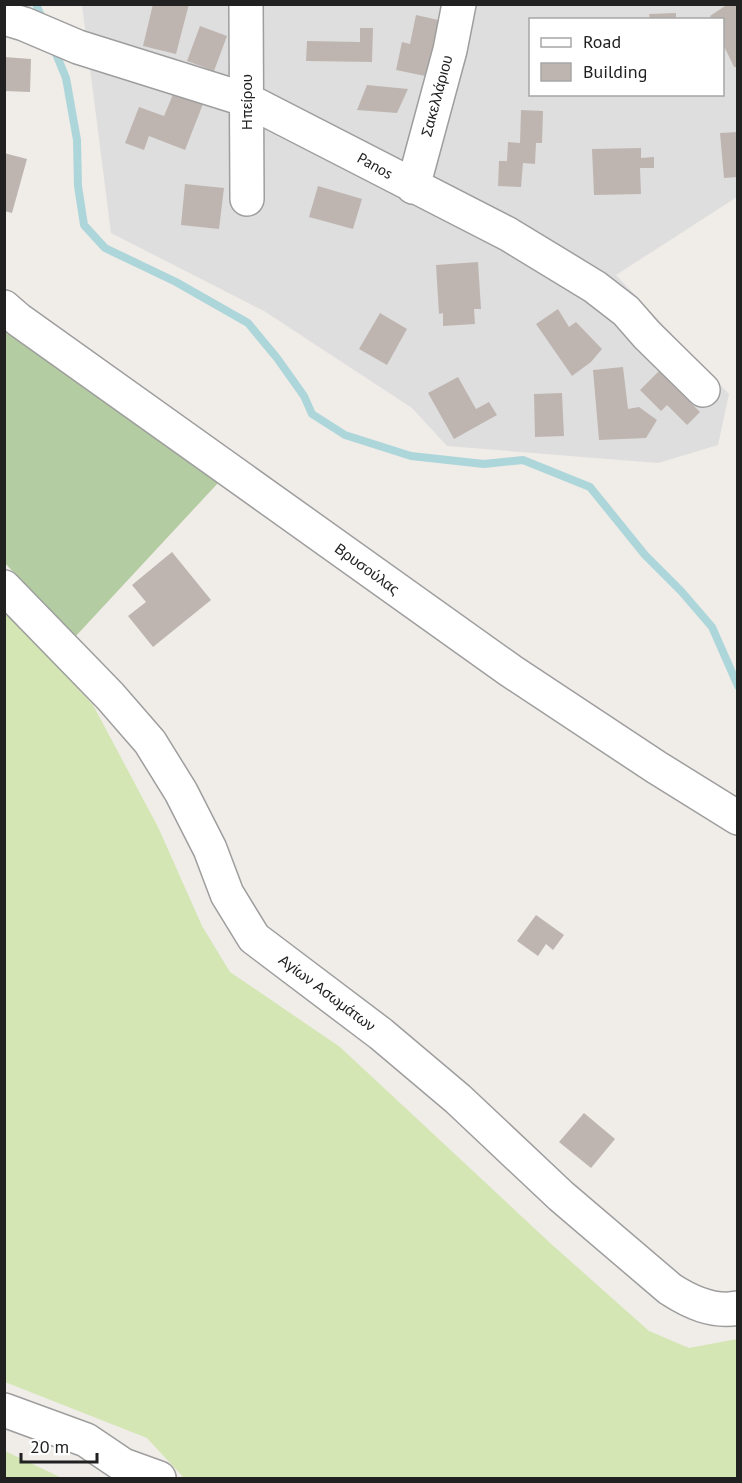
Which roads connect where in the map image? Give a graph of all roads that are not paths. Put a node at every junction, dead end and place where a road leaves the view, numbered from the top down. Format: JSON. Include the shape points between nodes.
{"nodes":[{"id":1,"x":246,"y":4,"type":"edge"},
{"id":2,"x":459,"y":4,"type":"edge"},
{"id":3,"x":14,"y":21,"type":"edge"},
{"id":4,"x":247,"y":100,"type":"junction"},
{"id":5,"x":413,"y":187,"type":"junction"},
{"id":6,"x":248,"y":199,"type":"dead end"},
{"id":7,"x":4,"y":307,"type":"edge"},
{"id":8,"x":703,"y":390,"type":"dead end"},
{"id":9,"x":4,"y":587,"type":"edge"},
{"id":10,"x":738,"y":818,"type":"edge"},
{"id":11,"x":738,"y":1308,"type":"edge"},
{"id":12,"x":4,"y":1410,"type":"edge"},
{"id":13,"x":159,"y":1479,"type":"edge"}],
"edges":[{"from":1,"to":4,"type":"street","name":"Ηπείρου"},
{"from":2,"to":5,"type":"street","name":"Σακελλάριου"},
{"from":3,"to":4,"type":"street","name":"Panos","via":[[78,47]]},
{"from":4,"to":5,"type":"street","name":"Panos"},
{"from":4,"to":6,"type":"street","name":"Ηπείρου"},
{"from":5,"to":8,"type":"street","name":"Panos","via":[[508,234],[595,287],[627,311]]},
{"from":7,"to":10,"type":"street","name":"Βρυσούλας","via":[[511,671]]},
{"from":9,"to":11,"type":"street","name":"Αγίων Ασωμάτων","via":[[150,742],[181,792],[210,849],[227,894],[254,938],[458,1099],[561,1196],[670,1289],[701,1305]]},
{"from":12,"to":13,"type":"street","via":[[86,1440],[123,1465]]}]}
